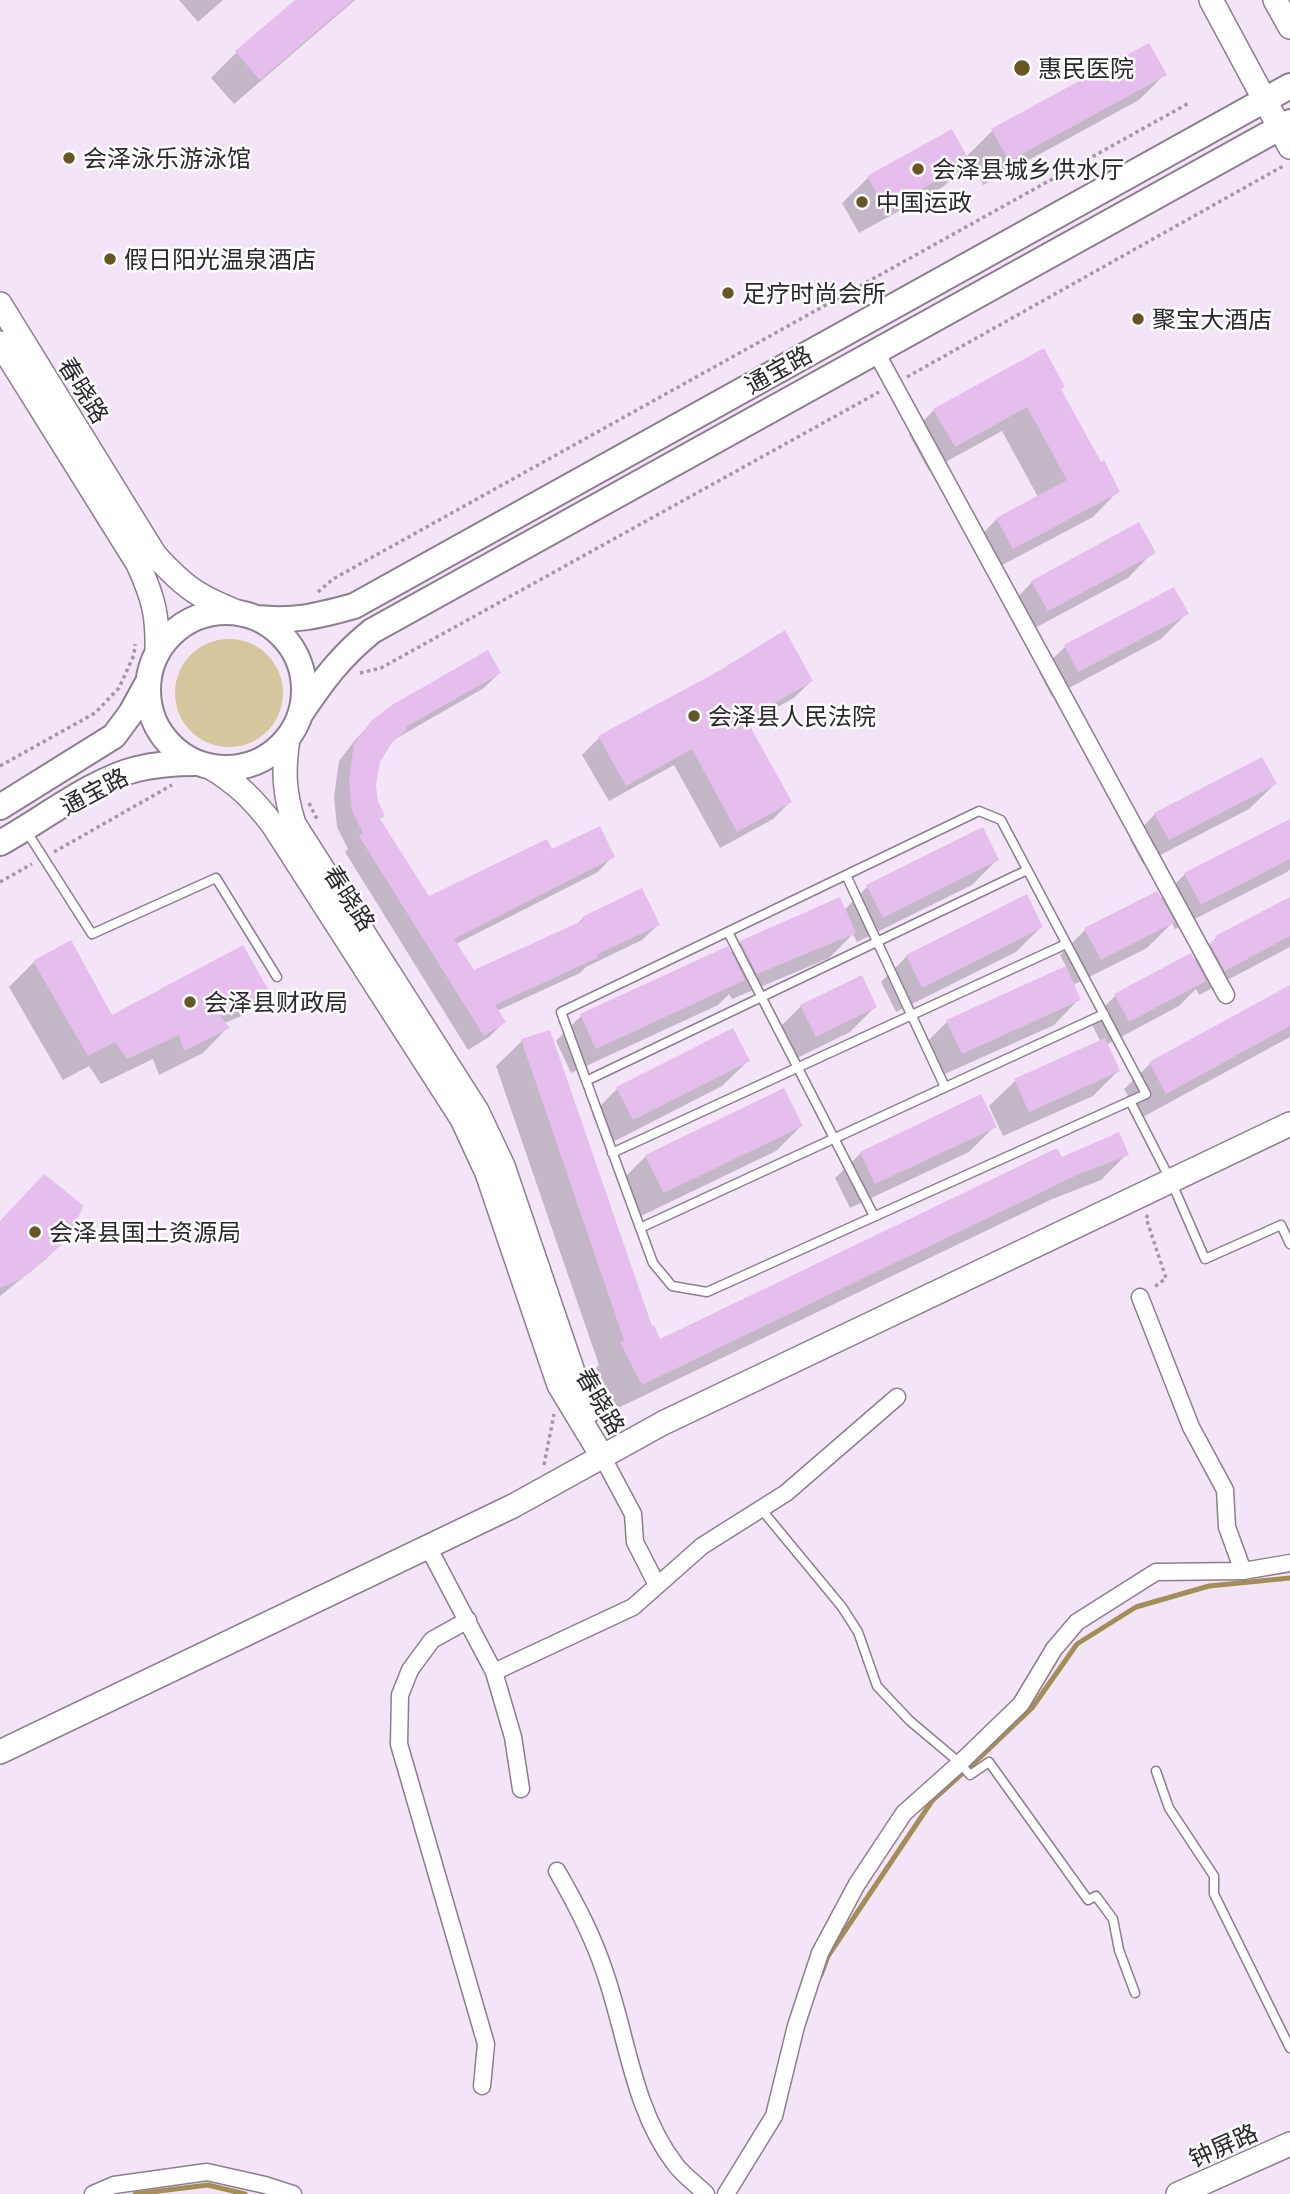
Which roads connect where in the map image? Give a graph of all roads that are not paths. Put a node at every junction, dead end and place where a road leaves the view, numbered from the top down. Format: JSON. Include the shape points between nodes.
{"nodes":[{"id":1,"x":1211,"y":0,"type":"edge"},
{"id":2,"x":1275,"y":0,"type":"edge"},
{"id":3,"x":1290,"y":27,"type":"edge"},
{"id":4,"x":1290,"y":86,"type":"edge"},
{"id":5,"x":1265,"y":100,"type":"junction"},
{"id":6,"x":1287,"y":132,"type":"edge"},
{"id":7,"x":0,"y":304,"type":"edge"},
{"id":8,"x":0,"y":343,"type":"edge"},
{"id":9,"x":876,"y":352,"type":"junction"},
{"id":10,"x":249,"y":616,"type":"junction"},
{"id":11,"x":157,"y":654,"type":"junction"},
{"id":12,"x":148,"y":681,"type":"junction"},
{"id":13,"x":301,"y":713,"type":"junction"},
{"id":14,"x":288,"y":739,"type":"junction"},
{"id":15,"x":203,"y":765,"type":"junction"},
{"id":16,"x":0,"y":807,"type":"edge"},
{"id":17,"x":25,"y":830,"type":"junction"},
{"id":18,"x":0,"y":843,"type":"edge"},
{"id":19,"x":1027,"y":870,"type":"junction"},
{"id":20,"x":846,"y":875,"type":"junction"},
{"id":21,"x":728,"y":932,"type":"junction"},
{"id":22,"x":878,"y":940,"type":"junction"},
{"id":23,"x":1066,"y":944,"type":"junction"},
{"id":24,"x":277,"y":977,"type":"dead end"},
{"id":25,"x":1226,"y":995,"type":"dead end"},
{"id":26,"x":761,"y":996,"type":"junction"},
{"id":27,"x":1104,"y":1014,"type":"junction"},
{"id":28,"x":912,"y":1015,"type":"junction"},
{"id":29,"x":798,"y":1068,"type":"junction"},
{"id":30,"x":586,"y":1081,"type":"junction"},
{"id":31,"x":945,"y":1087,"type":"junction"},
{"id":32,"x":1130,"y":1101,"type":"junction"},
{"id":33,"x":1290,"y":1124,"type":"edge"},
{"id":34,"x":834,"y":1138,"type":"junction"},
{"id":35,"x":612,"y":1153,"type":"junction"},
{"id":36,"x":1171,"y":1181,"type":"junction"},
{"id":37,"x":874,"y":1216,"type":"junction"},
{"id":38,"x":640,"y":1228,"type":"junction"},
{"id":39,"x":1290,"y":1244,"type":"edge"},
{"id":40,"x":1140,"y":1297,"type":"road end"},
{"id":41,"x":897,"y":1397,"type":"dead end"},
{"id":42,"x":602,"y":1456,"type":"junction"},
{"id":43,"x":761,"y":1509,"type":"junction"},
{"id":44,"x":427,"y":1545,"type":"junction"},
{"id":45,"x":1290,"y":1563,"type":"edge"},
{"id":46,"x":1243,"y":1570,"type":"junction"},
{"id":47,"x":657,"y":1585,"type":"junction"},
{"id":48,"x":468,"y":1619,"type":"junction"},
{"id":49,"x":494,"y":1672,"type":"junction"},
{"id":50,"x":0,"y":1752,"type":"edge"},
{"id":51,"x":960,"y":1763,"type":"junction"},
{"id":52,"x":1156,"y":1771,"type":"dead end"},
{"id":53,"x":522,"y":1789,"type":"dead end"},
{"id":54,"x":557,"y":1871,"type":"dead end"},
{"id":55,"x":1135,"y":1993,"type":"dead end"},
{"id":56,"x":1290,"y":2048,"type":"edge"},
{"id":57,"x":482,"y":2086,"type":"dead end"},
{"id":58,"x":1290,"y":2144,"type":"edge"},
{"id":59,"x":93,"y":2194,"type":"edge"},
{"id":60,"x":293,"y":2194,"type":"edge"},
{"id":61,"x":706,"y":2194,"type":"edge"},
{"id":62,"x":726,"y":2194,"type":"edge"},
{"id":63,"x":1178,"y":2194,"type":"edge"}],
"edges":[{"from":1,"to":5,"type":"street"},
{"from":2,"to":3,"type":"street"},
{"from":4,"to":5,"type":"main road","name":"通宝路"},
{"from":5,"to":6,"type":"street"},
{"from":5,"to":10,"type":"main road","name":"通宝路","via":[[354,606],[287,621]]},
{"from":6,"to":9,"type":"main road","name":"通宝路"},
{"from":7,"to":10,"type":"street","name":"春晓路","via":[[155,555],[180,583],[203,599]]},
{"from":8,"to":11,"type":"street","name":"春晓路","via":[[138,564],[152,595]]},
{"from":9,"to":13,"type":"main road","name":"通宝路","via":[[372,631],[323,679]]},
{"from":9,"to":25,"type":"street"},
{"from":10,"to":11,"type":"main road","via":[[214,613],[199,617],[174,632]]},
{"from":10,"to":13,"type":"main road","via":[[280,634],[297,657],[304,685]]},
{"from":11,"to":12,"type":"main road"},
{"from":12,"to":15,"type":"main road","via":[[155,724],[172,747]]},
{"from":12,"to":16,"type":"main road","via":[[114,736]]},
{"from":13,"to":14,"type":"main road"},
{"from":14,"to":15,"type":"main road","via":[[253,764]]},
{"from":14,"to":42,"type":"street","name":"春晓路","via":[[284,772],[294,824],[477,1111],[503,1166]]},
{"from":15,"to":17,"type":"main road","name":"通宝路","via":[[135,769],[105,780]]},
{"from":15,"to":42,"type":"street","name":"春晓路","via":[[234,782],[267,817],[461,1119],[487,1173],[559,1385]]},
{"from":17,"to":18,"type":"main road","name":"通宝路"},
{"from":17,"to":24,"type":"lane","via":[[92,934],[216,877]]},
{"from":19,"to":20,"type":"lane","via":[[1001,820],[979,811]]},
{"from":19,"to":22,"type":"lane"},
{"from":19,"to":23,"type":"lane"},
{"from":20,"to":21,"type":"lane"},
{"from":20,"to":22,"type":"lane"},
{"from":21,"to":26,"type":"lane"},
{"from":21,"to":30,"type":"lane","via":[[561,1012]]},
{"from":22,"to":26,"type":"lane"},
{"from":22,"to":28,"type":"lane"},
{"from":23,"to":27,"type":"lane"},
{"from":23,"to":28,"type":"lane"},
{"from":26,"to":29,"type":"lane"},
{"from":26,"to":30,"type":"lane"},
{"from":27,"to":31,"type":"lane"},
{"from":27,"to":32,"type":"lane","via":[[1146,1094]]},
{"from":28,"to":29,"type":"lane"},
{"from":28,"to":31,"type":"lane"},
{"from":29,"to":34,"type":"lane"},
{"from":29,"to":35,"type":"lane"},
{"from":30,"to":35,"type":"lane"},
{"from":31,"to":34,"type":"lane"},
{"from":32,"to":36,"type":"lane"},
{"from":32,"to":37,"type":"lane"},
{"from":33,"to":36,"type":"street"},
{"from":34,"to":37,"type":"lane"},
{"from":34,"to":38,"type":"lane"},
{"from":35,"to":38,"type":"lane"},
{"from":36,"to":39,"type":"lane","via":[[1205,1259],[1281,1225]]},
{"from":36,"to":42,"type":"street"},
{"from":37,"to":38,"type":"lane","via":[[707,1292],[672,1286],[653,1263]]},
{"from":40,"to":46,"type":"street","via":[[1191,1427],[1225,1490],[1227,1527]]},
{"from":41,"to":43,"type":"street","via":[[786,1493]]},
{"from":42,"to":44,"type":"street","via":[[513,1506]]},
{"from":42,"to":47,"type":"street","via":[[633,1514],[635,1542]]},
{"from":43,"to":47,"type":"street","via":[[702,1546]]},
{"from":43,"to":51,"type":"lane","via":[[842,1607],[858,1632],[877,1686]]},
{"from":44,"to":48,"type":"street"},
{"from":44,"to":50,"type":"street"},
{"from":45,"to":46,"type":"street"},
{"from":46,"to":51,"type":"street","via":[[1156,1572],[1077,1622],[1054,1648],[1021,1704]]},
{"from":47,"to":49,"type":"street","via":[[633,1606]]},
{"from":48,"to":49,"type":"street"},
{"from":48,"to":57,"type":"street","via":[[432,1640],[410,1670],[400,1695],[399,1744],[486,2044]]},
{"from":49,"to":53,"type":"street"},
{"from":51,"to":55,"type":"lane","via":[[970,1775],[989,1762],[1088,1900],[1096,1896],[1112,1919]]},
{"from":51,"to":62,"type":"street","via":[[904,1813],[820,1952],[774,2116]]},
{"from":52,"to":56,"type":"lane","via":[[1169,1808],[1214,1876],[1214,1894]]},
{"from":54,"to":61,"type":"street","via":[[584,1919],[606,1973],[627,2057],[654,2131],[675,2165]]},
{"from":58,"to":63,"type":"street","name":"钟屏路"},
{"from":59,"to":60,"type":"street","via":[[114,2185],[207,2172]]}]}
